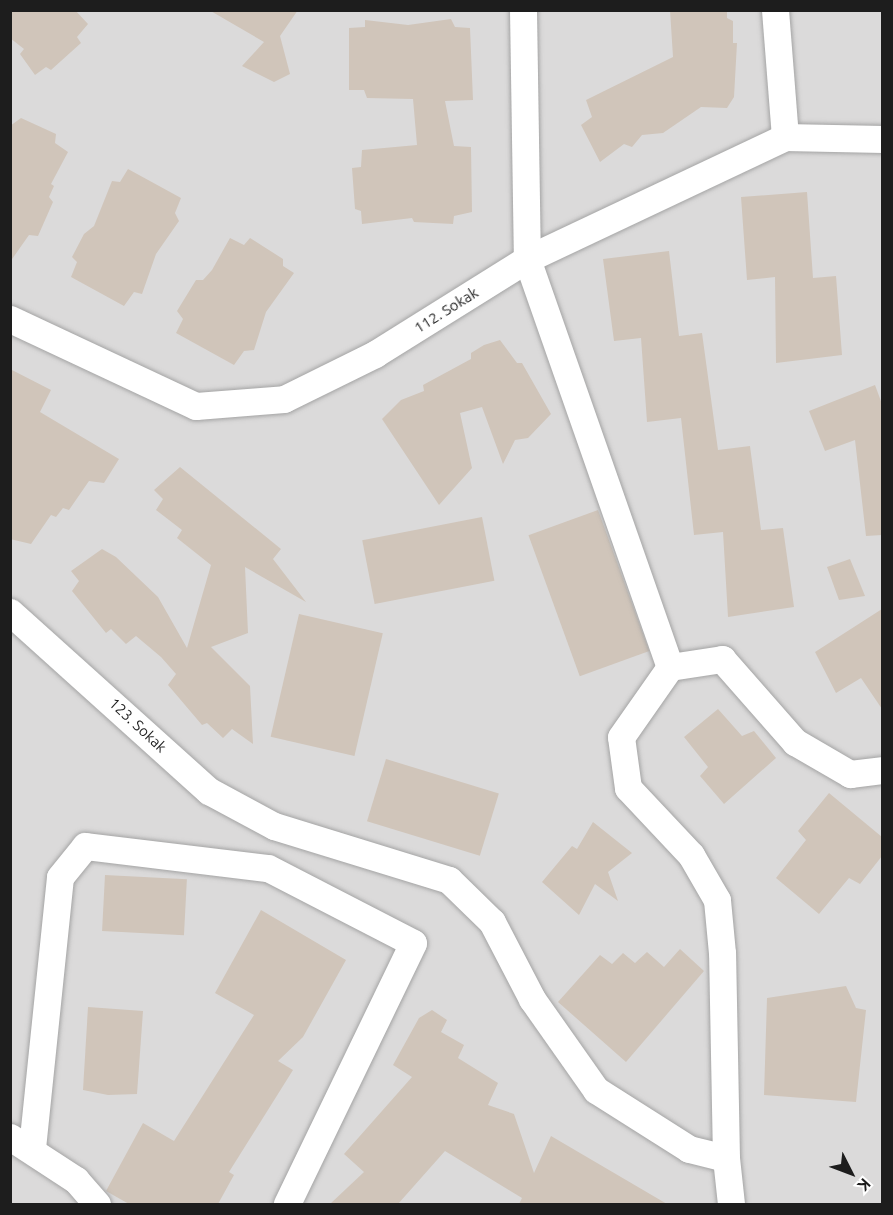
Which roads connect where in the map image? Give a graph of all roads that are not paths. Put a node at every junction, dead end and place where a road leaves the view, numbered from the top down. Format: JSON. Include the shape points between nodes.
{"nodes":[{"id":1,"x":523,"y":10,"type":"edge"},
{"id":2,"x":775,"y":10,"type":"edge"},
{"id":3,"x":785,"y":137,"type":"junction"},
{"id":4,"x":882,"y":139,"type":"edge"},
{"id":5,"x":527,"y":259,"type":"junction"},
{"id":6,"x":10,"y":319,"type":"edge"},
{"id":7,"x":10,"y":612,"type":"edge"},
{"id":8,"x":670,"y":668,"type":"junction"},
{"id":9,"x":882,"y":770,"type":"edge"},
{"id":10,"x":274,"y":826,"type":"junction"},
{"id":11,"x":268,"y":868,"type":"junction"},
{"id":12,"x":21,"y":1142,"type":"edge"},
{"id":13,"x":726,"y":1158,"type":"junction"},
{"id":14,"x":97,"y":1204,"type":"edge"},
{"id":15,"x":287,"y":1204,"type":"edge"},
{"id":16,"x":731,"y":1204,"type":"edge"}],
"edges":[{"from":1,"to":5,"type":"street"},
{"from":2,"to":3,"type":"street"},
{"from":3,"to":4,"type":"street","name":"112. Sokak"},
{"from":3,"to":5,"type":"street","name":"112. Sokak"},
{"from":5,"to":6,"type":"street","name":"112. Sokak","via":[[375,354],[284,399],[196,406]]},
{"from":5,"to":8,"type":"street"},
{"from":7,"to":10,"type":"street","name":"123. Sokak","via":[[209,791]]},
{"from":8,"to":9,"type":"street","via":[[722,659],[795,742],[850,774]]},
{"from":8,"to":13,"type":"street","via":[[621,737],[628,788],[691,855],[717,900],[722,953]]},
{"from":10,"to":11,"type":"street"},
{"from":10,"to":13,"type":"street","name":"123. Sokak","via":[[449,880],[492,922],[532,999],[596,1090],[689,1149]]},
{"from":11,"to":12,"type":"street","via":[[85,846],[60,877]]},
{"from":11,"to":15,"type":"street","via":[[413,943]]},
{"from":12,"to":14,"type":"street","via":[[76,1180]]},
{"from":13,"to":16,"type":"street"}]}
